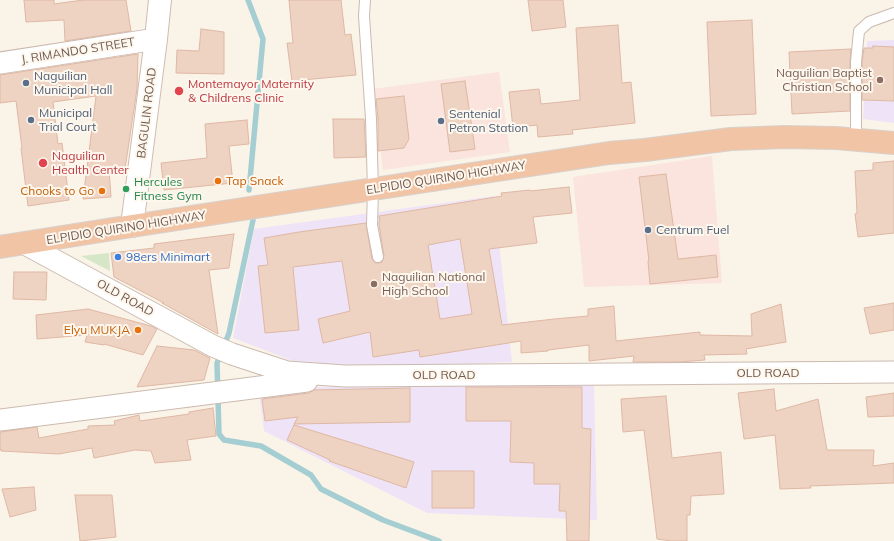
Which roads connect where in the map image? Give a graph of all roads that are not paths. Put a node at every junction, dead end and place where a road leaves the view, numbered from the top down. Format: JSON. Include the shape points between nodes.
{"nodes":[{"id":1,"x":160,"y":0,"type":"edge"},
{"id":2,"x":365,"y":0,"type":"edge"},
{"id":3,"x":894,"y":13,"type":"edge"},
{"id":4,"x":156,"y":39,"type":"junction"},
{"id":5,"x":0,"y":63,"type":"edge"},
{"id":6,"x":856,"y":140,"type":"junction"},
{"id":7,"x":894,"y":143,"type":"edge"},
{"id":8,"x":373,"y":190,"type":"junction"},
{"id":9,"x":132,"y":226,"type":"junction"},
{"id":10,"x":25,"y":244,"type":"junction"},
{"id":11,"x":0,"y":247,"type":"edge"},
{"id":12,"x":378,"y":257,"type":"dead end"},
{"id":13,"x":894,"y":372,"type":"edge"},
{"id":14,"x":345,"y":376,"type":"junction"},
{"id":15,"x":0,"y":420,"type":"edge"}],
"edges":[{"from":1,"to":4,"type":"main road","name":"BAGULIN ROAD"},
{"from":2,"to":8,"type":"lane"},
{"from":3,"to":6,"type":"lane","via":[[869,22],[859,31],[856,62]]},
{"from":4,"to":5,"type":"street","name":"J. RIMANDO STREET"},
{"from":4,"to":9,"type":"main road","name":"BAGULIN ROAD"},
{"from":6,"to":7,"type":"highway","name":"ELPIDIO QUIRINO HIGHWAY"},
{"from":6,"to":8,"type":"highway","name":"ELPIDIO QUIRINO HIGHWAY","via":[[785,137],[731,139],[609,153]]},
{"from":8,"to":9,"type":"highway","name":"ELPIDIO QUIRINO HIGHWAY"},
{"from":8,"to":12,"type":"lane","via":[[372,225]]},
{"from":9,"to":10,"type":"highway","name":"ELPIDIO QUIRINO HIGHWAY"},
{"from":10,"to":11,"type":"highway","name":"ELPIDIO QUIRINO HIGHWAY"},
{"from":10,"to":14,"type":"street","name":"OLD ROAD","via":[[232,354],[287,372]]},
{"from":13,"to":14,"type":"street","name":"OLD ROAD"},
{"from":14,"to":15,"type":"street"}]}
